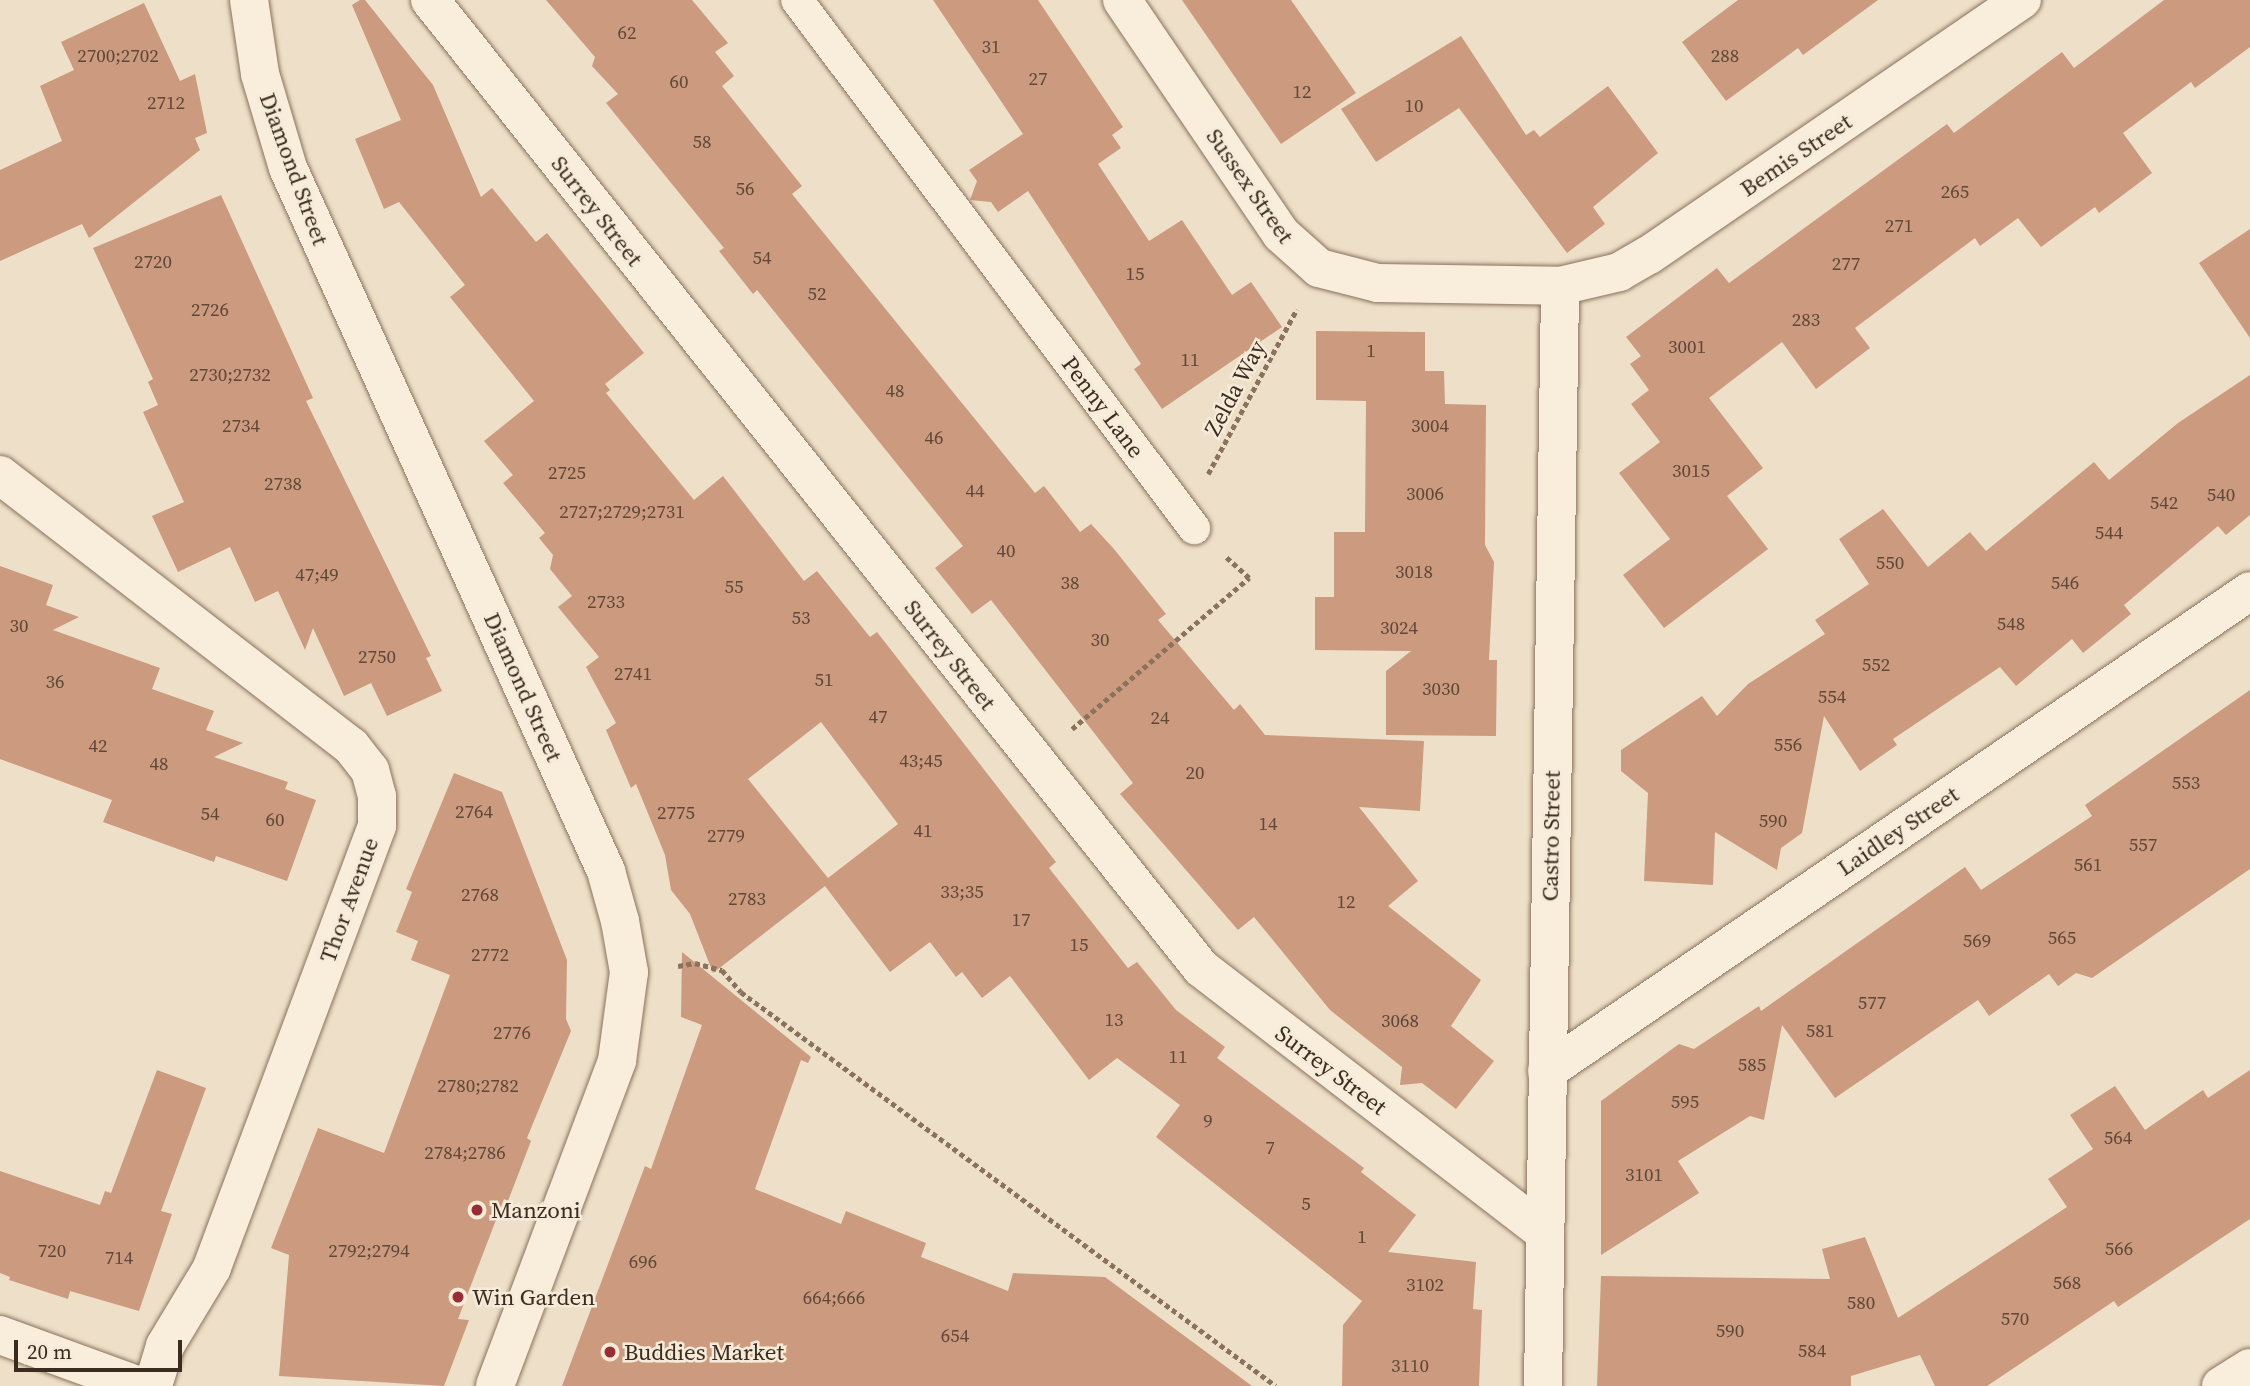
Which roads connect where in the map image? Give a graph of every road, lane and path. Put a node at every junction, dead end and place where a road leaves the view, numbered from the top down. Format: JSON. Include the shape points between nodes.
{"nodes":[{"id":1,"x":249,"y":0,"type":"edge"},
{"id":2,"x":430,"y":0,"type":"edge"},
{"id":3,"x":797,"y":0,"type":"edge"},
{"id":4,"x":1122,"y":0,"type":"edge"},
{"id":5,"x":2022,"y":0,"type":"edge"},
{"id":6,"x":1320,"y":268,"type":"junction"},
{"id":7,"x":1560,"y":286,"type":"junction"},
{"id":8,"x":0,"y":475,"type":"edge"},
{"id":9,"x":1194,"y":528,"type":"junction"},
{"id":10,"x":2250,"y":591,"type":"edge"},
{"id":11,"x":1035,"y":761,"type":"junction"},
{"id":12,"x":628,"y":972,"type":"junction"},
{"id":13,"x":1547,"y":1071,"type":"junction"},
{"id":14,"x":1545,"y":1233,"type":"junction"},
{"id":15,"x":0,"y":1335,"type":"edge"},
{"id":16,"x":2250,"y":1368,"type":"edge"},
{"id":17,"x":139,"y":1386,"type":"edge"},
{"id":18,"x":153,"y":1386,"type":"edge"},
{"id":19,"x":495,"y":1386,"type":"edge"},
{"id":20,"x":1276,"y":1386,"type":"edge"},
{"id":21,"x":1543,"y":1386,"type":"edge"},
{"id":22,"x":2221,"y":1386,"type":"edge"}],
"edges":[{"from":1,"to":12,"type":"street","name":"Diamond Street","via":[[260,74],[288,168],[606,871]]},
{"from":2,"to":11,"type":"street","name":"Surrey Street"},
{"from":3,"to":9,"type":"lane","name":"Penny Lane"},
{"from":4,"to":6,"type":"street","name":"Sussex Street","via":[[1281,234]]},
{"from":5,"to":7,"type":"street","name":"Bemis Street","via":[[1649,255],[1609,275]]},
{"from":6,"to":7,"type":"street","name":"Sussex Street","via":[[1378,283]]},
{"from":6,"to":9,"type":"path","name":"Zelda Way","via":[[1199,490]]},
{"from":7,"to":13,"type":"street","name":"Castro Street"},
{"from":8,"to":18,"type":"street","name":"Thor Avenue","via":[[351,746],[370,770],[377,796],[376,826],[212,1268],[165,1346]]},
{"from":9,"to":11,"type":"path","via":[[1250,578]]},
{"from":10,"to":13,"type":"street","name":"Laidley Street"},
{"from":11,"to":14,"type":"street","name":"Surrey Street","via":[[1201,968]]},
{"from":12,"to":19,"type":"street","name":"Diamond Street","via":[[617,1061]]},
{"from":12,"to":20,"type":"path","via":[[695,963],[722,970],[741,992]]},
{"from":13,"to":14,"type":"street","name":"Castro Street"},
{"from":14,"to":21,"type":"street","name":"Castro Street"},
{"from":15,"to":17,"type":"street"},
{"from":16,"to":22,"type":"street"}]}
